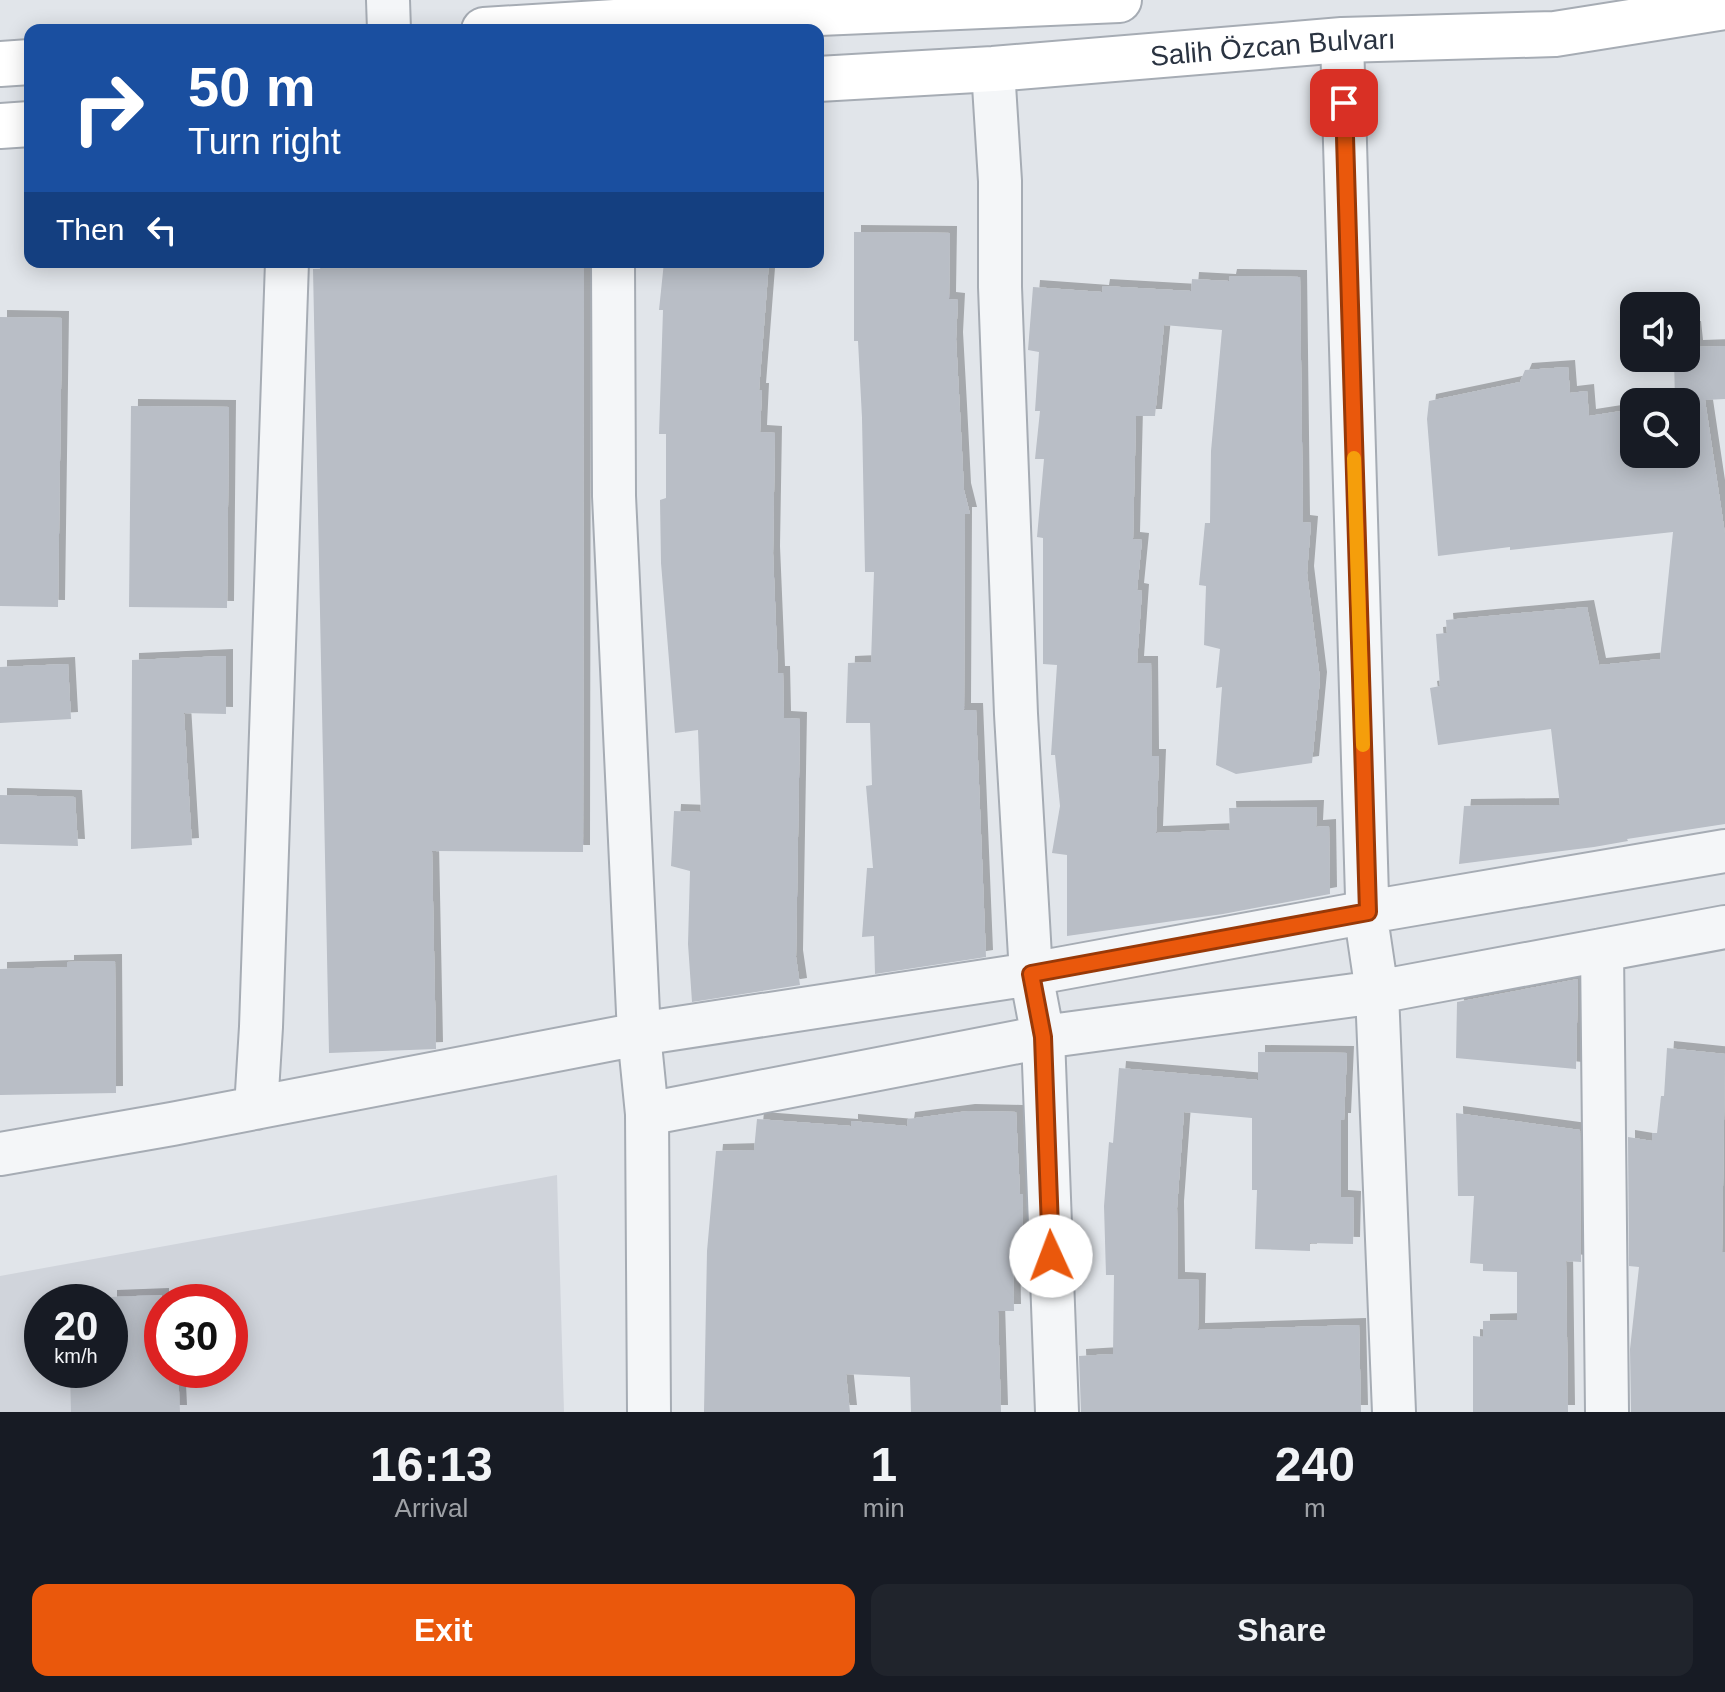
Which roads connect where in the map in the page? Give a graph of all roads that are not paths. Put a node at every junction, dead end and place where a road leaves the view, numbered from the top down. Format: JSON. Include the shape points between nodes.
{"nodes":[{"id":1,"x":388,"y":0,"type":"edge"},
{"id":2,"x":1106,"y":1,"type":"edge"},
{"id":3,"x":1725,"y":7,"type":"edge"},
{"id":4,"x":615,"y":11,"type":"edge"},
{"id":5,"x":389,"y":24,"type":"edge"},
{"id":6,"x":525,"y":24,"type":"edge"},
{"id":7,"x":1342,"y":40,"type":"junction"},
{"id":8,"x":24,"y":62,"type":"edge"},
{"id":9,"x":0,"y":64,"type":"edge"},
{"id":10,"x":993,"y":69,"type":"junction"},
{"id":11,"x":824,"y":79,"type":"edge"},
{"id":12,"x":24,"y":124,"type":"edge"},
{"id":13,"x":0,"y":126,"type":"edge"},
{"id":14,"x":287,"y":268,"type":"edge"},
{"id":15,"x":613,"y":268,"type":"edge"},
{"id":16,"x":1725,"y":851,"type":"edge"},
{"id":17,"x":1368,"y":912,"type":"junction"},
{"id":18,"x":1725,"y":927,"type":"edge"},
{"id":19,"x":1602,"y":950,"type":"junction"},
{"id":20,"x":1031,"y":974,"type":"junction"},
{"id":21,"x":1377,"y":992,"type":"junction"},
{"id":22,"x":639,"y":1034,"type":"junction"},
{"id":23,"x":1043,"y":1037,"type":"junction"},
{"id":24,"x":256,"y":1108,"type":"junction"},
{"id":25,"x":647,"y":1114,"type":"junction"},
{"id":26,"x":0,"y":1154,"type":"edge"},
{"id":27,"x":649,"y":1412,"type":"edge"},
{"id":28,"x":1057,"y":1412,"type":"edge"},
{"id":29,"x":1394,"y":1412,"type":"edge"},
{"id":30,"x":1607,"y":1412,"type":"edge"}],
"edges":[{"from":1,"to":5,"type":"street"},
{"from":2,"to":4,"type":"main road"},
{"from":3,"to":7,"type":"main road","name":"Salih Özcan Bulvarı","via":[[1555,34]]},
{"from":4,"to":6,"type":"main road"},
{"from":7,"to":10,"type":"main road","name":"Salih Özcan Bulvarı"},
{"from":7,"to":17,"type":"street"},
{"from":8,"to":9,"type":"main road"},
{"from":10,"to":11,"type":"main road","name":"Salih Özcan Bulvarı"},
{"from":10,"to":20,"type":"street","via":[[1016,714]]},
{"from":12,"to":13,"type":"main road"},
{"from":14,"to":24,"type":"street"},
{"from":15,"to":22,"type":"street","via":[[614,496]]},
{"from":16,"to":17,"type":"street"},
{"from":17,"to":20,"type":"street"},
{"from":17,"to":21,"type":"street"},
{"from":18,"to":19,"type":"street"},
{"from":19,"to":21,"type":"street"},
{"from":19,"to":30,"type":"street"},
{"from":20,"to":22,"type":"street"},
{"from":20,"to":23,"type":"street"},
{"from":21,"to":23,"type":"street"},
{"from":21,"to":29,"type":"street"},
{"from":22,"to":24,"type":"street"},
{"from":22,"to":25,"type":"street"},
{"from":23,"to":25,"type":"street"},
{"from":23,"to":28,"type":"street"},
{"from":24,"to":26,"type":"street"},
{"from":25,"to":27,"type":"street"}]}
